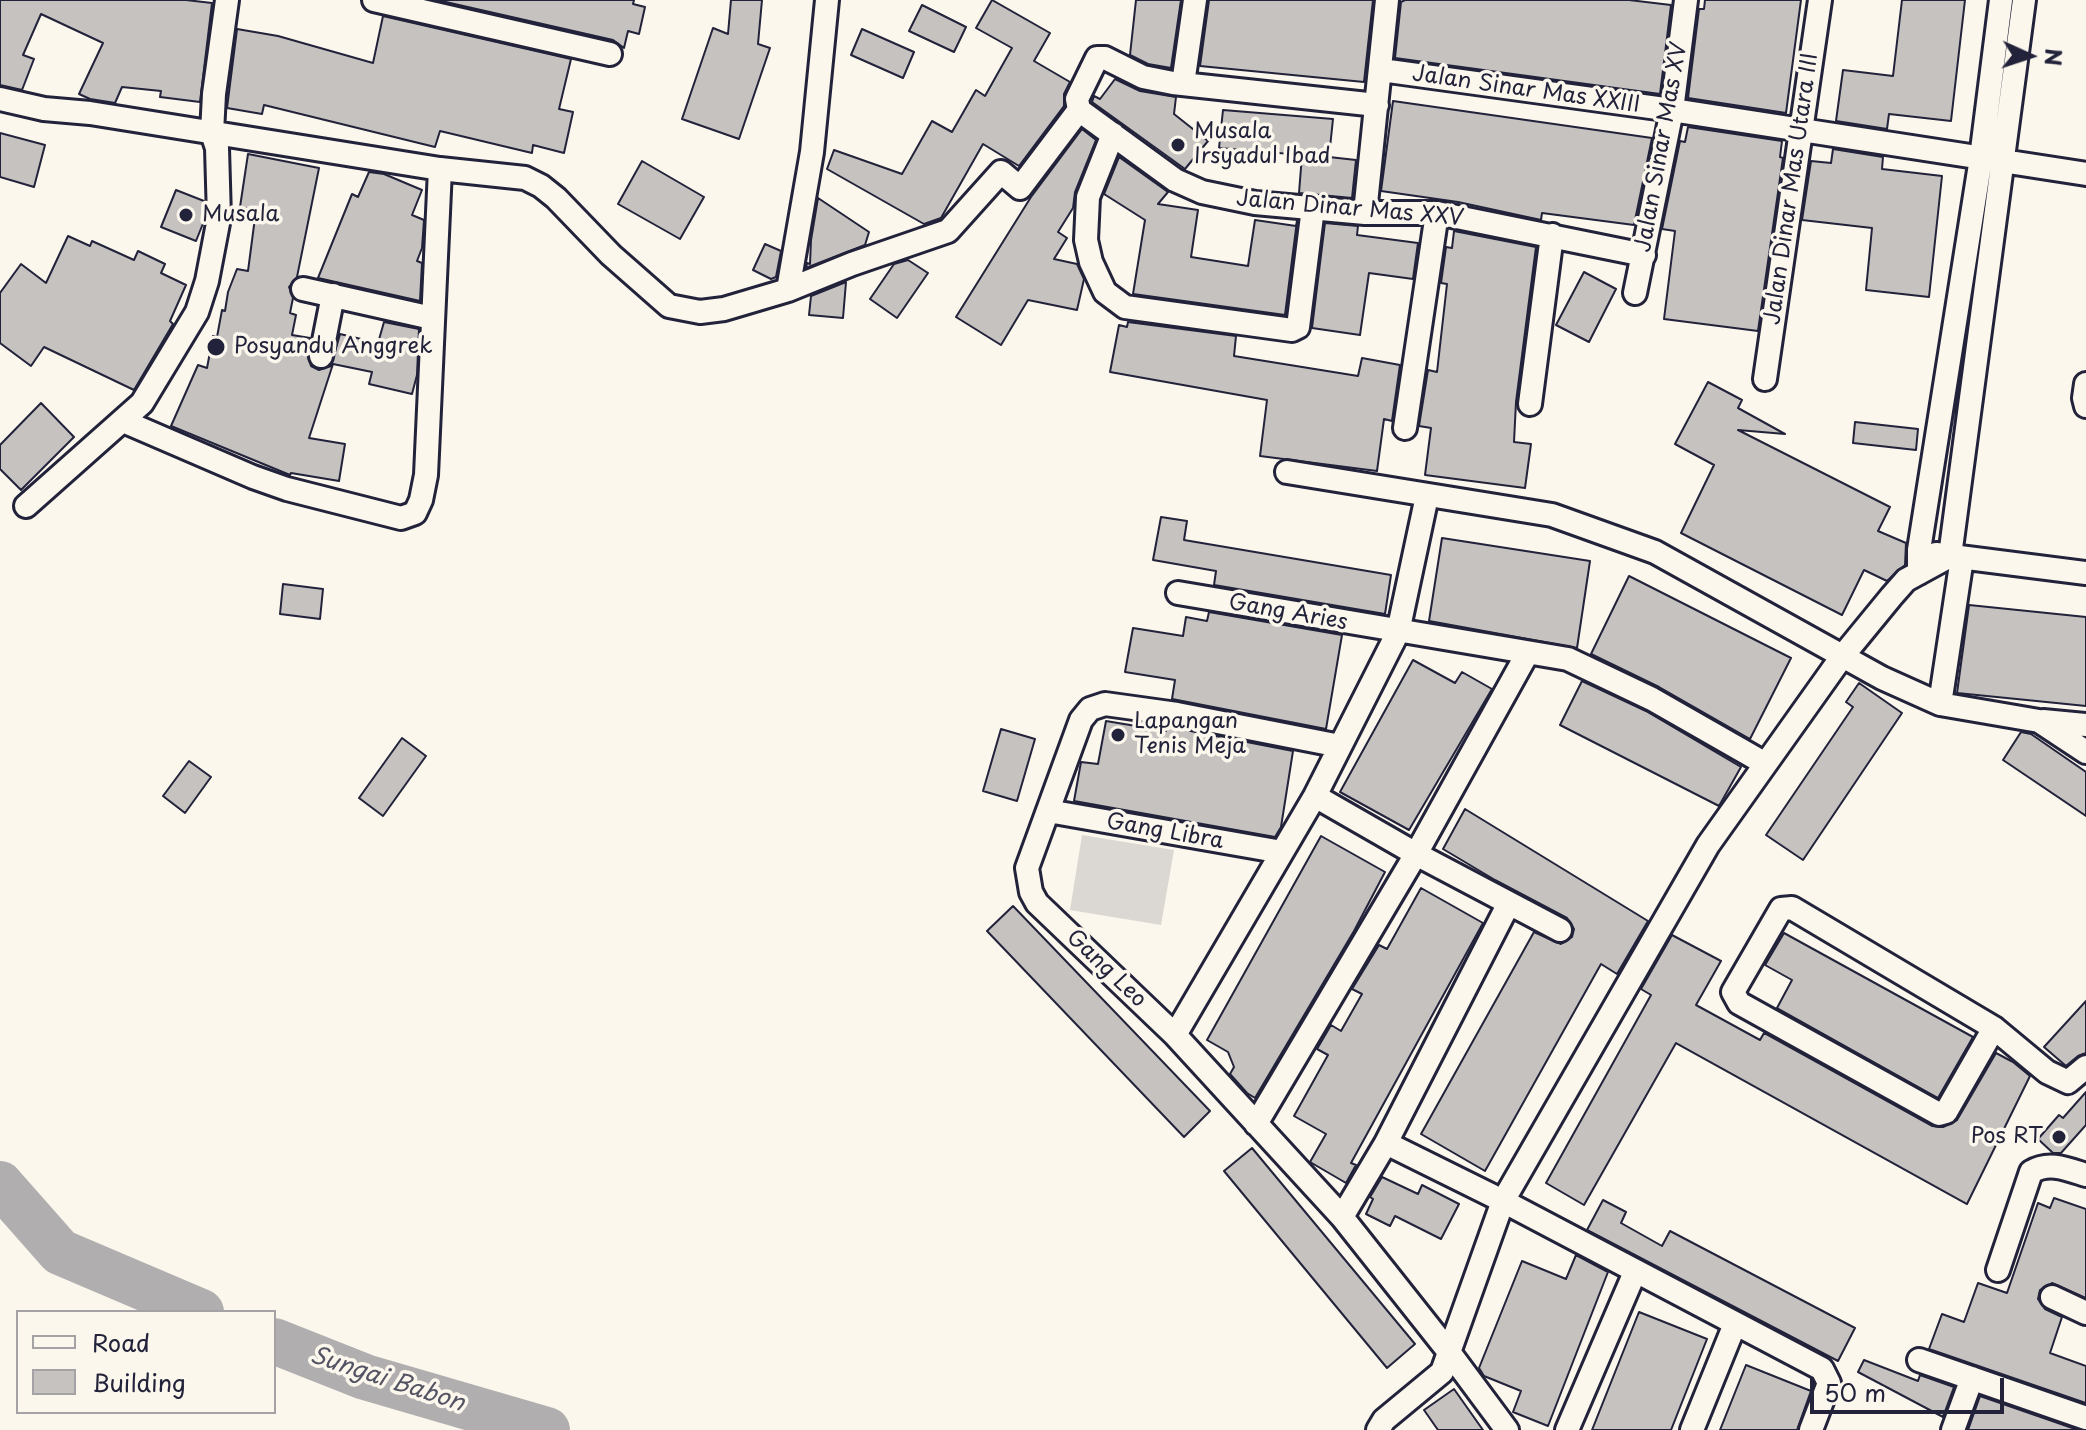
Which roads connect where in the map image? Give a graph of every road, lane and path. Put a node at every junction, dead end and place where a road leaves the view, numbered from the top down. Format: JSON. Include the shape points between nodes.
{"nodes":[{"id":1,"x":227,"y":0,"type":"edge"},
{"id":2,"x":374,"y":0,"type":"edge"},
{"id":3,"x":826,"y":0,"type":"edge"},
{"id":4,"x":1195,"y":0,"type":"edge"},
{"id":5,"x":1387,"y":0,"type":"edge"},
{"id":6,"x":1686,"y":0,"type":"edge"},
{"id":7,"x":1820,"y":0,"type":"edge"},
{"id":8,"x":2001,"y":0,"type":"edge"},
{"id":9,"x":2024,"y":0,"type":"edge"},
{"id":10,"x":610,"y":54,"type":"dead end"},
{"id":11,"x":1381,"y":70,"type":"junction"},
{"id":12,"x":1183,"y":84,"type":"junction"},
{"id":13,"x":0,"y":99,"type":"edge"},
{"id":14,"x":1377,"y":105,"type":"junction"},
{"id":15,"x":1079,"y":110,"type":"junction"},
{"id":16,"x":1672,"y":110,"type":"junction"},
{"id":17,"x":1801,"y":132,"type":"junction"},
{"id":18,"x":212,"y":133,"type":"junction"},
{"id":19,"x":1113,"y":134,"type":"junction"},
{"id":20,"x":1992,"y":160,"type":"junction"},
{"id":21,"x":440,"y":169,"type":"junction"},
{"id":22,"x":2086,"y":174,"type":"edge"},
{"id":23,"x":1313,"y":208,"type":"junction"},
{"id":24,"x":1365,"y":213,"type":"junction"},
{"id":25,"x":1437,"y":213,"type":"junction"},
{"id":26,"x":1552,"y":235,"type":"junction"},
{"id":27,"x":1644,"y":255,"type":"junction"},
{"id":28,"x":303,"y":289,"type":"dead end"},
{"id":29,"x":788,"y":290,"type":"junction"},
{"id":30,"x":1635,"y":293,"type":"dead end"},
{"id":31,"x":333,"y":295,"type":"junction"},
{"id":32,"x":432,"y":318,"type":"junction"},
{"id":33,"x":321,"y":356,"type":"dead end"},
{"id":34,"x":1765,"y":379,"type":"dead end"},
{"id":35,"x":2086,"y":384,"type":"edge"},
{"id":36,"x":1530,"y":404,"type":"dead end"},
{"id":37,"x":2086,"y":406,"type":"edge"},
{"id":38,"x":123,"y":421,"type":"junction"},
{"id":39,"x":1405,"y":428,"type":"dead end"},
{"id":40,"x":1287,"y":472,"type":"dead end"},
{"id":41,"x":1427,"y":496,"type":"junction"},
{"id":42,"x":26,"y":506,"type":"dead end"},
{"id":43,"x":1919,"y":550,"type":"junction"},
{"id":44,"x":1956,"y":557,"type":"junction"},
{"id":45,"x":1919,"y":573,"type":"junction"},
{"id":46,"x":2086,"y":573,"type":"edge"},
{"id":47,"x":1178,"y":593,"type":"dead end"},
{"id":48,"x":1398,"y":632,"type":"junction"},
{"id":49,"x":1527,"y":654,"type":"junction"},
{"id":50,"x":1841,"y":658,"type":"junction"},
{"id":51,"x":1940,"y":704,"type":"junction"},
{"id":52,"x":2039,"y":721,"type":"junction"},
{"id":53,"x":2086,"y":725,"type":"edge"},
{"id":54,"x":1340,"y":746,"type":"junction"},
{"id":55,"x":2086,"y":752,"type":"edge"},
{"id":56,"x":1764,"y":763,"type":"junction"},
{"id":57,"x":1315,"y":796,"type":"junction"},
{"id":58,"x":1048,"y":811,"type":"junction"},
{"id":59,"x":1282,"y":852,"type":"junction"},
{"id":60,"x":1416,"y":854,"type":"junction"},
{"id":61,"x":1509,"y":903,"type":"junction"},
{"id":62,"x":1560,"y":930,"type":"dead end"},
{"id":63,"x":1994,"y":1028,"type":"junction"},
{"id":64,"x":1175,"y":1035,"type":"junction"},
{"id":65,"x":2086,"y":1067,"type":"edge"},
{"id":66,"x":1256,"y":1124,"type":"junction"},
{"id":67,"x":1386,"y":1143,"type":"junction"},
{"id":68,"x":2086,"y":1175,"type":"edge"},
{"id":69,"x":1503,"y":1201,"type":"junction"},
{"id":70,"x":1342,"y":1217,"type":"junction"},
{"id":71,"x":1998,"y":1270,"type":"dead end"},
{"id":72,"x":1635,"y":1272,"type":"junction"},
{"id":73,"x":2052,"y":1297,"type":"dead end"},
{"id":74,"x":2086,"y":1313,"type":"edge"},
{"id":75,"x":1735,"y":1324,"type":"junction"},
{"id":76,"x":1449,"y":1352,"type":"junction"},
{"id":77,"x":1919,"y":1360,"type":"dead end"},
{"id":78,"x":1972,"y":1378,"type":"junction"},
{"id":79,"x":2073,"y":1421,"type":"edge"},
{"id":80,"x":1378,"y":1430,"type":"edge"},
{"id":81,"x":1507,"y":1430,"type":"edge"},
{"id":82,"x":1567,"y":1430,"type":"edge"},
{"id":83,"x":1692,"y":1430,"type":"edge"},
{"id":84,"x":1811,"y":1430,"type":"edge"},
{"id":85,"x":1953,"y":1430,"type":"edge"}],
"edges":[{"from":1,"to":18,"type":"street"},
{"from":2,"to":10,"type":"street"},
{"from":3,"to":29,"type":"street","via":[[812,152]]},
{"from":4,"to":12,"type":"street"},
{"from":5,"to":11,"type":"street"},
{"from":6,"to":16,"type":"street","name":"Jalan Sinar Mas XV"},
{"from":7,"to":17,"type":"street","name":"Jalan Dinar Mas Utara III"},
{"from":8,"to":20,"type":"street"},
{"from":9,"to":20,"type":"street"},
{"from":11,"to":14,"type":"street"},
{"from":11,"to":16,"type":"street","name":"Jalan Sinar Mas XXIII"},
{"from":12,"to":14,"type":"street"},
{"from":12,"to":15,"type":"street","via":[[1143,77],[1097,58],[1077,99]]},
{"from":13,"to":18,"type":"street"},
{"from":14,"to":24,"type":"street"},
{"from":15,"to":19,"type":"street","name":"Jalan Dinar Mas XXV"},
{"from":15,"to":29,"type":"street","via":[[1020,188],[1001,172],[948,231]]},
{"from":16,"to":17,"type":"street","name":"Jalan Sinar Mas XXIII"},
{"from":16,"to":27,"type":"street","name":"Jalan Sinar Mas XV"},
{"from":17,"to":20,"type":"street","name":"Jalan Sinar Mas XXIII"},
{"from":17,"to":34,"type":"street","name":"Jalan Dinar Mas Utara III"},
{"from":18,"to":21,"type":"street"},
{"from":18,"to":38,"type":"street","via":[[219,218],[207,281],[197,312],[164,369]]},
{"from":19,"to":23,"type":"street","name":"Jalan Dinar Mas XXV","via":[[1175,180],[1202,192]]},
{"from":19,"to":23,"type":"street","via":[[1088,197],[1086,240],[1105,292],[1125,307],[1292,330],[1300,324]]},
{"from":20,"to":22,"type":"street","name":"Jalan Sinar Mas XXIII"},
{"from":20,"to":43,"type":"street"},
{"from":20,"to":44,"type":"street"},
{"from":21,"to":29,"type":"street","via":[[525,178],[541,186],[669,306],[700,312],[724,309]]},
{"from":21,"to":32,"type":"street"},
{"from":23,"to":24,"type":"street","name":"Jalan Dinar Mas XXV"},
{"from":24,"to":25,"type":"street","name":"Jalan Dinar Mas XXV"},
{"from":25,"to":26,"type":"street","name":"Jalan Dinar Mas XXV"},
{"from":25,"to":39,"type":"street"},
{"from":26,"to":27,"type":"street","name":"Jalan Dinar Mas XXV"},
{"from":26,"to":36,"type":"street"},
{"from":27,"to":30,"type":"street","name":"Jalan Sinar Mas XV"},
{"from":28,"to":31,"type":"street"},
{"from":31,"to":32,"type":"street"},
{"from":31,"to":33,"type":"street"},
{"from":32,"to":38,"type":"street","via":[[426,475],[415,513],[401,518],[275,485]]},
{"from":35,"to":37,"type":"street"},
{"from":38,"to":42,"type":"street"},
{"from":40,"to":41,"type":"street"},
{"from":41,"to":48,"type":"street"},
{"from":41,"to":50,"type":"street","via":[[1552,515],[1655,552]]},
{"from":43,"to":44,"type":"street"},
{"from":43,"to":45,"type":"street"},
{"from":44,"to":45,"type":"street"},
{"from":44,"to":46,"type":"street"},
{"from":44,"to":51,"type":"street"},
{"from":45,"to":50,"type":"street","via":[[1906,580]]},
{"from":47,"to":48,"type":"street","name":"Gang Aries"},
{"from":48,"to":49,"type":"street","name":"Gang Aries"},
{"from":48,"to":54,"type":"street"},
{"from":49,"to":56,"type":"street","name":"Gang Aries","via":[[1568,659],[1652,699]]},
{"from":49,"to":60,"type":"street"},
{"from":50,"to":51,"type":"street"},
{"from":50,"to":56,"type":"street"},
{"from":51,"to":52,"type":"street"},
{"from":52,"to":53,"type":"street"},
{"from":52,"to":55,"type":"street"},
{"from":54,"to":57,"type":"street"},
{"from":54,"to":58,"type":"street","via":[[1105,704],[1090,709],[1081,720]]},
{"from":56,"to":69,"type":"street","via":[[1708,845]]},
{"from":57,"to":59,"type":"street"},
{"from":57,"to":60,"type":"street"},
{"from":58,"to":59,"type":"street","name":"Gang Libra"},
{"from":58,"to":64,"type":"street","name":"Gang Leo","via":[[1027,868],[1037,903]]},
{"from":59,"to":64,"type":"street"},
{"from":60,"to":61,"type":"street"},
{"from":60,"to":66,"type":"street"},
{"from":61,"to":62,"type":"street"},
{"from":61,"to":67,"type":"street"},
{"from":63,"to":63,"type":"street","via":[[1792,908],[1781,909],[1733,992],[1739,1003],[1939,1114],[1946,1112]]},
{"from":63,"to":65,"type":"street","via":[[2047,1072],[2068,1082]]},
{"from":64,"to":66,"type":"street","name":"Gang Leo"},
{"from":66,"to":70,"type":"street","name":"Gang Leo"},
{"from":67,"to":69,"type":"street"},
{"from":67,"to":70,"type":"street"},
{"from":68,"to":71,"type":"street","via":[[2055,1166],[2031,1172]]},
{"from":69,"to":72,"type":"street"},
{"from":69,"to":76,"type":"street"},
{"from":70,"to":76,"type":"street","name":"Gang Leo"},
{"from":72,"to":75,"type":"street"},
{"from":72,"to":82,"type":"street"},
{"from":73,"to":74,"type":"street"},
{"from":75,"to":83,"type":"street"},
{"from":75,"to":84,"type":"street","via":[[1827,1374],[1828,1386]]},
{"from":76,"to":80,"type":"street","via":[[1442,1372]]},
{"from":76,"to":81,"type":"street","name":"Gang Leo"},
{"from":77,"to":78,"type":"street"},
{"from":78,"to":79,"type":"street"},
{"from":78,"to":85,"type":"street"}]}
